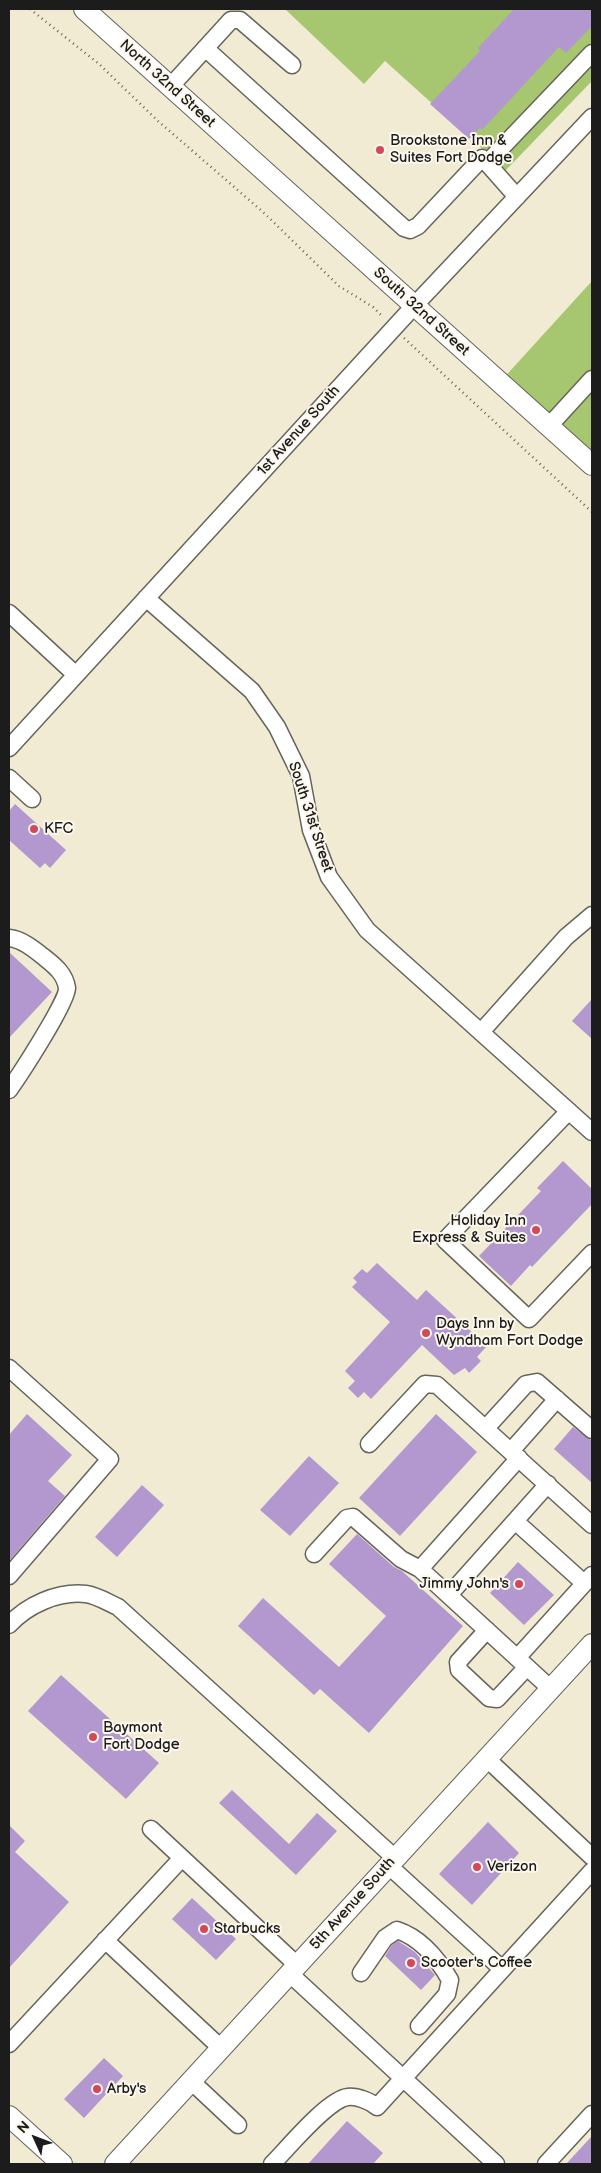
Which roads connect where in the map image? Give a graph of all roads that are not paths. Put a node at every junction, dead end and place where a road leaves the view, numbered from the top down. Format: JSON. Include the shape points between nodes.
{"nodes":[{"id":1,"x":84,"y":9,"type":"edge"},
{"id":2,"x":205,"y":48,"type":"junction"},
{"id":3,"x":592,"y":53,"type":"edge"},
{"id":4,"x":292,"y":65,"type":"dead end"},
{"id":5,"x":170,"y":87,"type":"junction"},
{"id":6,"x":592,"y":117,"type":"edge"},
{"id":7,"x":482,"y":158,"type":"dead end"},
{"id":8,"x":249,"y":159,"type":"joint"},
{"id":9,"x":517,"y":197,"type":"junction"},
{"id":10,"x":414,"y":306,"type":"junction"},
{"id":11,"x":592,"y":379,"type":"edge"},
{"id":12,"x":549,"y":426,"type":"junction"},
{"id":13,"x":592,"y":465,"type":"edge"},
{"id":14,"x":146,"y":598,"type":"junction"},
{"id":15,"x":9,"y":613,"type":"edge"},
{"id":16,"x":76,"y":675,"type":"junction"},
{"id":17,"x":9,"y":748,"type":"edge"},
{"id":18,"x":9,"y":778,"type":"edge"},
{"id":19,"x":32,"y":799,"type":"dead end"},
{"id":20,"x":592,"y":915,"type":"edge"},
{"id":21,"x":9,"y":938,"type":"edge"},
{"id":22,"x":481,"y":1032,"type":"junction"},
{"id":23,"x":9,"y":1090,"type":"edge"},
{"id":24,"x":569,"y":1111,"type":"junction"},
{"id":25,"x":592,"y":1132,"type":"edge"},
{"id":26,"x":592,"y":1253,"type":"edge"},
{"id":27,"x":9,"y":1368,"type":"edge"},
{"id":28,"x":557,"y":1399,"type":"junction"},
{"id":29,"x":486,"y":1428,"type":"junction"},
{"id":30,"x":592,"y":1430,"type":"edge"},
{"id":31,"x":369,"y":1444,"type":"dead end"},
{"id":32,"x":515,"y":1454,"type":"junction"},
{"id":33,"x":548,"y":1484,"type":"junction"},
{"id":34,"x":515,"y":1521,"type":"junction"},
{"id":35,"x":592,"y":1525,"type":"edge"},
{"id":36,"x":314,"y":1554,"type":"dead end"},
{"id":37,"x":420,"y":1569,"type":"junction"},
{"id":38,"x":9,"y":1576,"type":"edge"},
{"id":39,"x":588,"y":1579,"type":"edge"},
{"id":40,"x":449,"y":1595,"type":"junction"},
{"id":41,"x":9,"y":1625,"type":"edge"},
{"id":42,"x":486,"y":1630,"type":"junction"},
{"id":43,"x":592,"y":1644,"type":"edge"},
{"id":44,"x":522,"y":1662,"type":"junction"},
{"id":45,"x":551,"y":1689,"type":"junction"},
{"id":46,"x":486,"y":1758,"type":"junction"},
{"id":47,"x":151,"y":1829,"type":"dead end"},
{"id":48,"x":592,"y":1857,"type":"edge"},
{"id":49,"x":182,"y":1858,"type":"junction"},
{"id":50,"x":392,"y":1862,"type":"junction"},
{"id":51,"x":592,"y":1871,"type":"edge"},
{"id":52,"x":106,"y":1940,"type":"junction"},
{"id":53,"x":293,"y":1969,"type":"junction"},
{"id":54,"x":502,"y":1969,"type":"junction"},
{"id":55,"x":361,"y":1973,"type":"dead end"},
{"id":56,"x":418,"y":2026,"type":"dead end"},
{"id":57,"x":9,"y":2044,"type":"edge"},
{"id":58,"x":221,"y":2048,"type":"junction"},
{"id":59,"x":402,"y":2078,"type":"junction"},
{"id":60,"x":191,"y":2081,"type":"junction"},
{"id":61,"x":592,"y":2114,"type":"edge"},
{"id":62,"x":9,"y":2116,"type":"edge"},
{"id":63,"x":238,"y":2125,"type":"dead end"},
{"id":64,"x":62,"y":2164,"type":"edge"},
{"id":65,"x":114,"y":2164,"type":"edge"},
{"id":66,"x":272,"y":2164,"type":"edge"},
{"id":67,"x":496,"y":2164,"type":"edge"},
{"id":68,"x":546,"y":2164,"type":"edge"}],
"edges":[{"from":1,"to":5,"type":"main road","name":"North 32nd Street"},
{"from":2,"to":4,"type":"street","via":[[235,19]]},
{"from":2,"to":5,"type":"street"},
{"from":2,"to":7,"type":"street","via":[[404,228],[410,230],[418,226]]},
{"from":3,"to":9,"type":"street","via":[[487,164]]},
{"from":5,"to":8,"type":"main road","name":"North 32nd Street"},
{"from":6,"to":9,"type":"street","name":"1st Avenue South"},
{"from":8,"to":10,"type":"main road","name":"South 32nd Street"},
{"from":9,"to":10,"type":"street","name":"1st Avenue South"},
{"from":10,"to":12,"type":"main road","name":"South 32nd Street"},
{"from":10,"to":14,"type":"street","name":"1st Avenue South"},
{"from":11,"to":12,"type":"street"},
{"from":12,"to":13,"type":"main road","name":"South 32nd Street"},
{"from":14,"to":16,"type":"street","name":"1st Avenue South"},
{"from":14,"to":22,"type":"street","name":"South 31st Street","via":[[252,691],[277,727],[301,776],[311,830],[330,877],[367,930]]},
{"from":15,"to":16,"type":"street"},
{"from":16,"to":17,"type":"street","name":"1st Avenue South"},
{"from":18,"to":19,"type":"street"},
{"from":20,"to":22,"type":"street","via":[[566,937]]},
{"from":21,"to":23,"type":"street","via":[[36,950],[51,963],[62,973],[67,989],[63,1003],[25,1069]]},
{"from":22,"to":24,"type":"street","name":"South 31st Street"},
{"from":24,"to":25,"type":"street","name":"South 31st Street"},
{"from":24,"to":26,"type":"street","via":[[445,1240],[529,1319]]},
{"from":27,"to":38,"type":"street","via":[[110,1458]]},
{"from":28,"to":29,"type":"street","via":[[537,1382],[526,1384]]},
{"from":28,"to":30,"type":"street"},
{"from":28,"to":32,"type":"street"},
{"from":29,"to":31,"type":"street","via":[[437,1385],[425,1384]]},
{"from":29,"to":32,"type":"street"},
{"from":32,"to":33,"type":"street"},
{"from":32,"to":37,"type":"street"},
{"from":33,"to":34,"type":"street"},
{"from":33,"to":35,"type":"street"},
{"from":34,"to":39,"type":"street"},
{"from":34,"to":40,"type":"street"},
{"from":36,"to":37,"type":"street","via":[[347,1518],[353,1517],[401,1559]]},
{"from":37,"to":40,"type":"street"},
{"from":39,"to":44,"type":"street"},
{"from":40,"to":42,"type":"street"},
{"from":41,"to":50,"type":"street","via":[[19,1614],[59,1595],[87,1594],[118,1607]]},
{"from":42,"to":44,"type":"street"},
{"from":42,"to":44,"type":"street","via":[[458,1662],[459,1670],[483,1693],[497,1699]]},
{"from":43,"to":45,"type":"main road","name":"5th Avenue South"},
{"from":44,"to":45,"type":"street"},
{"from":45,"to":46,"type":"main road","name":"5th Avenue South"},
{"from":46,"to":48,"type":"street"},
{"from":46,"to":50,"type":"main road","name":"5th Avenue South"},
{"from":47,"to":49,"type":"street"},
{"from":49,"to":52,"type":"street"},
{"from":49,"to":53,"type":"street"},
{"from":50,"to":53,"type":"main road","name":"5th Avenue South"},
{"from":50,"to":54,"type":"street"},
{"from":51,"to":54,"type":"street"},
{"from":52,"to":57,"type":"street"},
{"from":52,"to":58,"type":"street"},
{"from":53,"to":58,"type":"main road","name":"5th Avenue South"},
{"from":53,"to":59,"type":"street"},
{"from":54,"to":59,"type":"street"},
{"from":55,"to":56,"type":"street","via":[[386,1938],[397,1930],[426,1948],[450,1980],[447,1994]]},
{"from":58,"to":60,"type":"main road","name":"5th Avenue South"},
{"from":59,"to":66,"type":"street","via":[[377,2107],[368,2101],[349,2097],[332,2102]]},
{"from":59,"to":67,"type":"street"},
{"from":60,"to":63,"type":"street"},
{"from":60,"to":65,"type":"main road","name":"5th Avenue South"},
{"from":61,"to":68,"type":"street"},
{"from":62,"to":64,"type":"main road"}]}
